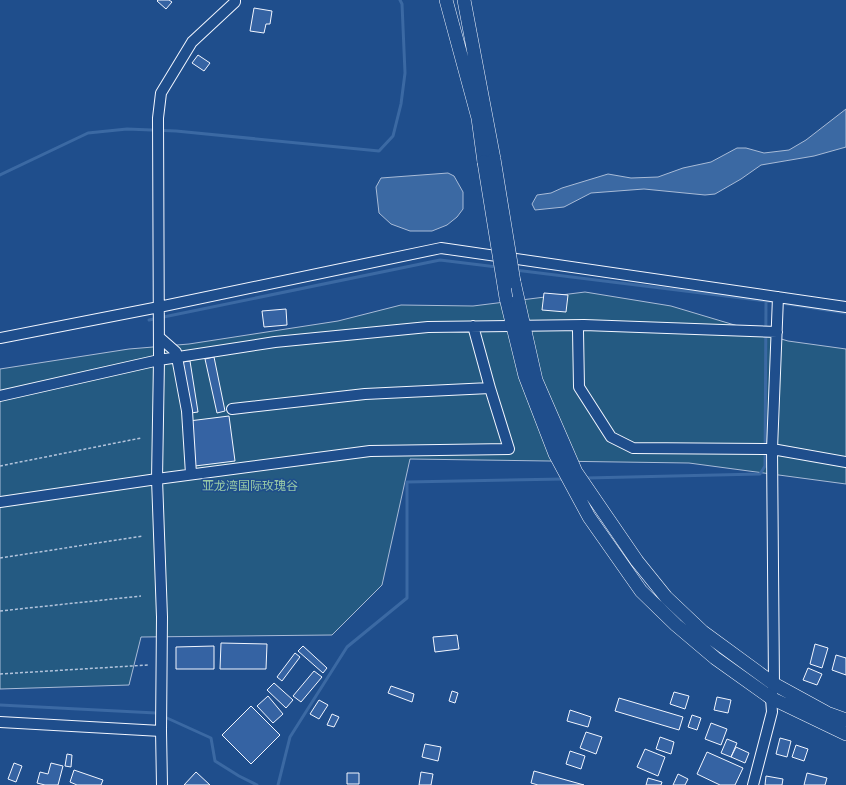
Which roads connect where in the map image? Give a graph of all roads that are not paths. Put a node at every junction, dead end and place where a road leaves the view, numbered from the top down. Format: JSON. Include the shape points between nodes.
{"nodes":[{"id":1,"x":235,"y":0,"type":"edge"},
{"id":2,"x":446,"y":0,"type":"edge"},
{"id":3,"x":464,"y":0,"type":"edge"},
{"id":4,"x":489,"y":160,"type":"junction"},
{"id":5,"x":778,"y":296,"type":"junction"},
{"id":6,"x":159,"y":307,"type":"junction"},
{"id":7,"x":846,"y":307,"type":"edge"},
{"id":8,"x":473,"y":326,"type":"junction"},
{"id":9,"x":578,"y":331,"type":"dead end"},
{"id":10,"x":777,"y":332,"type":"junction"},
{"id":11,"x":159,"y":337,"type":"junction"},
{"id":12,"x":0,"y":338,"type":"edge"},
{"id":13,"x":159,"y":360,"type":"junction"},
{"id":14,"x":490,"y":388,"type":"junction"},
{"id":15,"x":0,"y":396,"type":"edge"},
{"id":16,"x":232,"y":409,"type":"dead end"},
{"id":17,"x":772,"y":449,"type":"junction"},
{"id":18,"x":846,"y":462,"type":"edge"},
{"id":19,"x":191,"y":474,"type":"junction"},
{"id":20,"x":157,"y":479,"type":"junction"},
{"id":21,"x":0,"y":502,"type":"edge"},
{"id":22,"x":774,"y":684,"type":"junction"},
{"id":23,"x":771,"y":698,"type":"junction"},
{"id":24,"x":846,"y":720,"type":"edge"},
{"id":25,"x":0,"y":722,"type":"edge"},
{"id":26,"x":161,"y":731,"type":"junction"},
{"id":27,"x":846,"y":734,"type":"edge"},
{"id":28,"x":162,"y":785,"type":"edge"},
{"id":29,"x":753,"y":785,"type":"edge"}],
"edges":[{"from":1,"to":6,"type":"street","via":[[192,42],[161,93],[157,140]]},
{"from":2,"to":4,"type":"main road"},
{"from":3,"to":4,"type":"main road"},
{"from":4,"to":22,"type":"main road","bridge":true,"via":[[536,380],[576,472],[637,561],[666,597],[703,632]]},
{"from":4,"to":23,"type":"main road","bridge":true,"via":[[506,298],[525,376],[555,454],[589,517],[641,591],[709,653]]},
{"from":5,"to":6,"type":"street","via":[[441,248]]},
{"from":5,"to":7,"type":"street"},
{"from":5,"to":10,"type":"street"},
{"from":6,"to":11,"type":"street"},
{"from":6,"to":12,"type":"street"},
{"from":8,"to":10,"type":"street","via":[[584,325]]},
{"from":8,"to":13,"type":"street","via":[[428,327],[276,342]]},
{"from":8,"to":14,"type":"street"},
{"from":9,"to":17,"type":"street","via":[[579,387],[611,437],[633,448]]},
{"from":10,"to":17,"type":"street"},
{"from":11,"to":13,"type":"street"},
{"from":11,"to":19,"type":"street","via":[[176,352],[187,411]]},
{"from":13,"to":15,"type":"street"},
{"from":13,"to":20,"type":"street"},
{"from":14,"to":16,"type":"street","via":[[365,394]]},
{"from":14,"to":19,"type":"street","via":[[510,449],[370,451]]},
{"from":17,"to":18,"type":"street"},
{"from":17,"to":22,"type":"street"},
{"from":19,"to":20,"type":"street"},
{"from":20,"to":21,"type":"street"},
{"from":20,"to":26,"type":"street","via":[[162,617]]},
{"from":22,"to":23,"type":"street"},
{"from":22,"to":24,"type":"main road","via":[[827,713]]},
{"from":23,"to":27,"type":"main road"},
{"from":23,"to":29,"type":"street","via":[[772,712]]},
{"from":25,"to":26,"type":"street"},
{"from":26,"to":28,"type":"street"}]}
